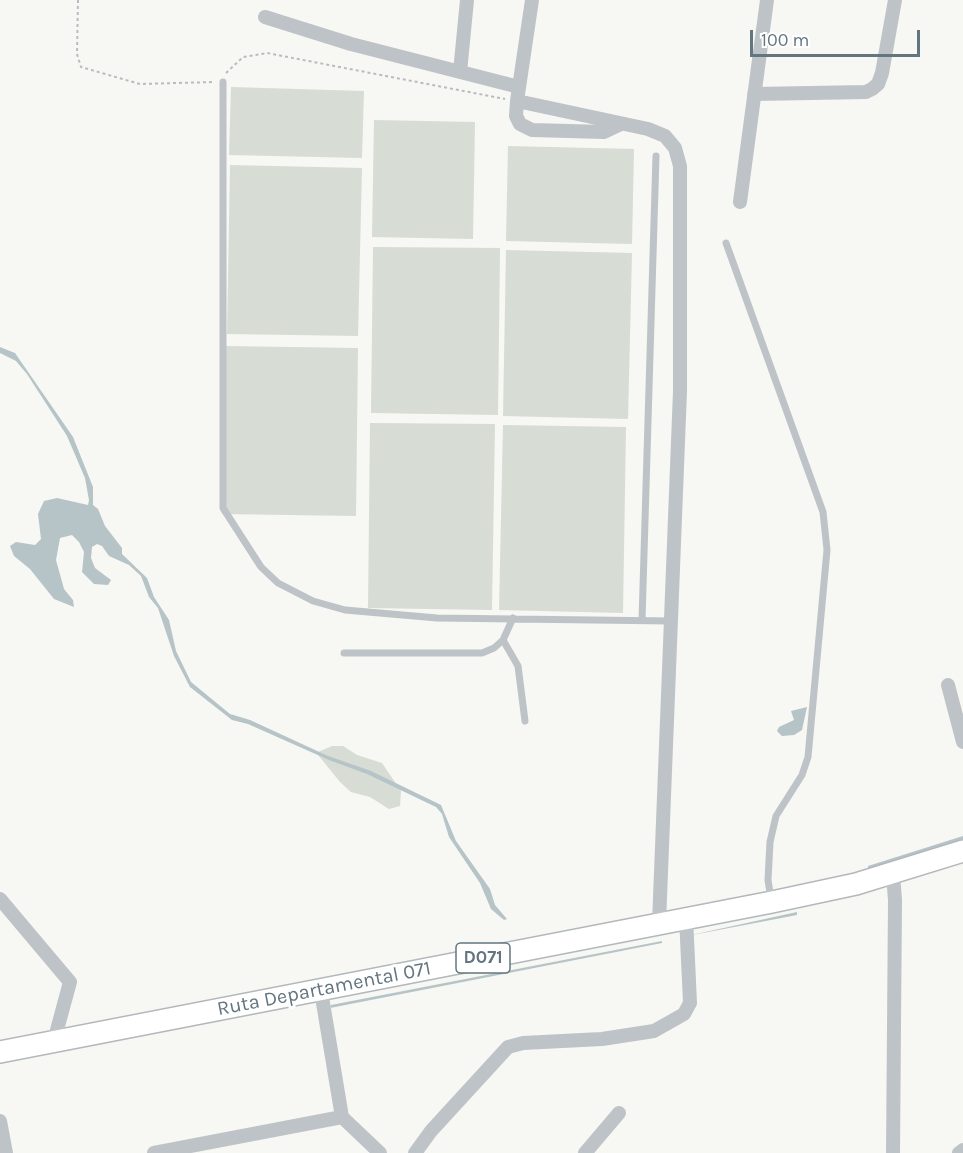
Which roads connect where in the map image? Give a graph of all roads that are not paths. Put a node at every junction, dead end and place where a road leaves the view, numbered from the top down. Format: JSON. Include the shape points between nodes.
{"nodes":[{"id":1,"x":466,"y":0,"type":"edge"},
{"id":2,"x":532,"y":0,"type":"edge"},
{"id":3,"x":767,"y":0,"type":"edge"},
{"id":4,"x":895,"y":0,"type":"edge"},
{"id":5,"x":265,"y":17,"type":"dead end"},
{"id":6,"x":460,"y":72,"type":"junction"},
{"id":7,"x":223,"y":82,"type":"road end"},
{"id":8,"x":519,"y":87,"type":"junction"},
{"id":9,"x":754,"y":94,"type":"junction"},
{"id":10,"x":517,"y":101,"type":"junction"},
{"id":11,"x":621,"y":124,"type":"junction"},
{"id":12,"x":656,"y":156,"type":"dead end"},
{"id":13,"x":740,"y":202,"type":"dead end"},
{"id":14,"x":726,"y":243,"type":"dead end"},
{"id":15,"x":513,"y":618,"type":"junction"},
{"id":16,"x":642,"y":620,"type":"junction"},
{"id":17,"x":670,"y":621,"type":"junction"},
{"id":18,"x":503,"y":640,"type":"junction"},
{"id":19,"x":344,"y":653,"type":"dead end"},
{"id":20,"x":948,"y":685,"type":"dead end"},
{"id":21,"x":525,"y":722,"type":"dead end"},
{"id":22,"x":963,"y":742,"type":"edge"},
{"id":23,"x":963,"y":851,"type":"edge"},
{"id":24,"x":893,"y":874,"type":"junction"},
{"id":25,"x":0,"y":899,"type":"edge"},
{"id":26,"x":772,"y":902,"type":"junction"},
{"id":27,"x":686,"y":917,"type":"junction"},
{"id":28,"x":658,"y":923,"type":"junction"},
{"id":29,"x":321,"y":991,"type":"junction"},
{"id":30,"x":54,"y":1041,"type":"junction"},
{"id":31,"x":0,"y":1052,"type":"edge"},
{"id":32,"x":620,"y":1113,"type":"dead end"},
{"id":33,"x":342,"y":1117,"type":"junction"},
{"id":34,"x":0,"y":1121,"type":"edge"},
{"id":35,"x":963,"y":1150,"type":"edge"},
{"id":36,"x":6,"y":1153,"type":"edge"},
{"id":37,"x":154,"y":1153,"type":"edge"},
{"id":38,"x":380,"y":1153,"type":"edge"},
{"id":39,"x":415,"y":1153,"type":"edge"},
{"id":40,"x":585,"y":1153,"type":"edge"},
{"id":41,"x":893,"y":1153,"type":"edge"},
{"id":42,"x":958,"y":1153,"type":"edge"}],
"edges":[{"from":1,"to":6,"type":"street"},
{"from":2,"to":8,"type":"street"},
{"from":3,"to":9,"type":"street"},
{"from":4,"to":9,"type":"street","via":[[878,84],[866,92]]},
{"from":5,"to":6,"type":"street"},
{"from":6,"to":8,"type":"street"},
{"from":7,"to":15,"type":"lane","via":[[224,508],[261,567],[278,583],[313,601],[386,615]]},
{"from":8,"to":10,"type":"street"},
{"from":9,"to":13,"type":"street"},
{"from":10,"to":11,"type":"street"},
{"from":10,"to":11,"type":"street","via":[[520,124],[532,130],[604,132]]},
{"from":11,"to":17,"type":"street","via":[[665,136],[675,148],[680,166],[680,391]]},
{"from":12,"to":16,"type":"lane"},
{"from":14,"to":26,"type":"lane","via":[[823,512],[826,550],[808,757],[802,775],[776,816],[768,880]]},
{"from":15,"to":16,"type":"lane"},
{"from":15,"to":18,"type":"lane"},
{"from":16,"to":17,"type":"lane"},
{"from":17,"to":28,"type":"street"},
{"from":18,"to":19,"type":"lane","via":[[482,652]]},
{"from":18,"to":21,"type":"lane","via":[[518,666]]},
{"from":20,"to":22,"type":"street"},
{"from":23,"to":24,"type":"main road","name":"Ruta Departamental 071","number":"D071"},
{"from":24,"to":26,"type":"main road","name":"Ruta Departamental 071","number":"D071"},
{"from":24,"to":41,"type":"street"},
{"from":25,"to":30,"type":"street","via":[[70,982]]},
{"from":26,"to":27,"type":"main road","name":"Ruta Departamental 071","number":"D071"},
{"from":27,"to":28,"type":"main road","name":"Ruta Departamental 071","number":"D071"},
{"from":27,"to":39,"type":"street","via":[[690,1003],[684,1014],[654,1031],[507,1047]]},
{"from":28,"to":29,"type":"main road","name":"Ruta Departamental 071","number":"D071"},
{"from":29,"to":30,"type":"main road","name":"Ruta Departamental 071","number":"D071"},
{"from":29,"to":33,"type":"street"},
{"from":30,"to":31,"type":"main road","name":"Ruta Departamental 071","number":"D071"},
{"from":32,"to":40,"type":"street"},
{"from":33,"to":37,"type":"street"},
{"from":33,"to":38,"type":"street"},
{"from":34,"to":36,"type":"street"},
{"from":35,"to":42,"type":"street"}]}
